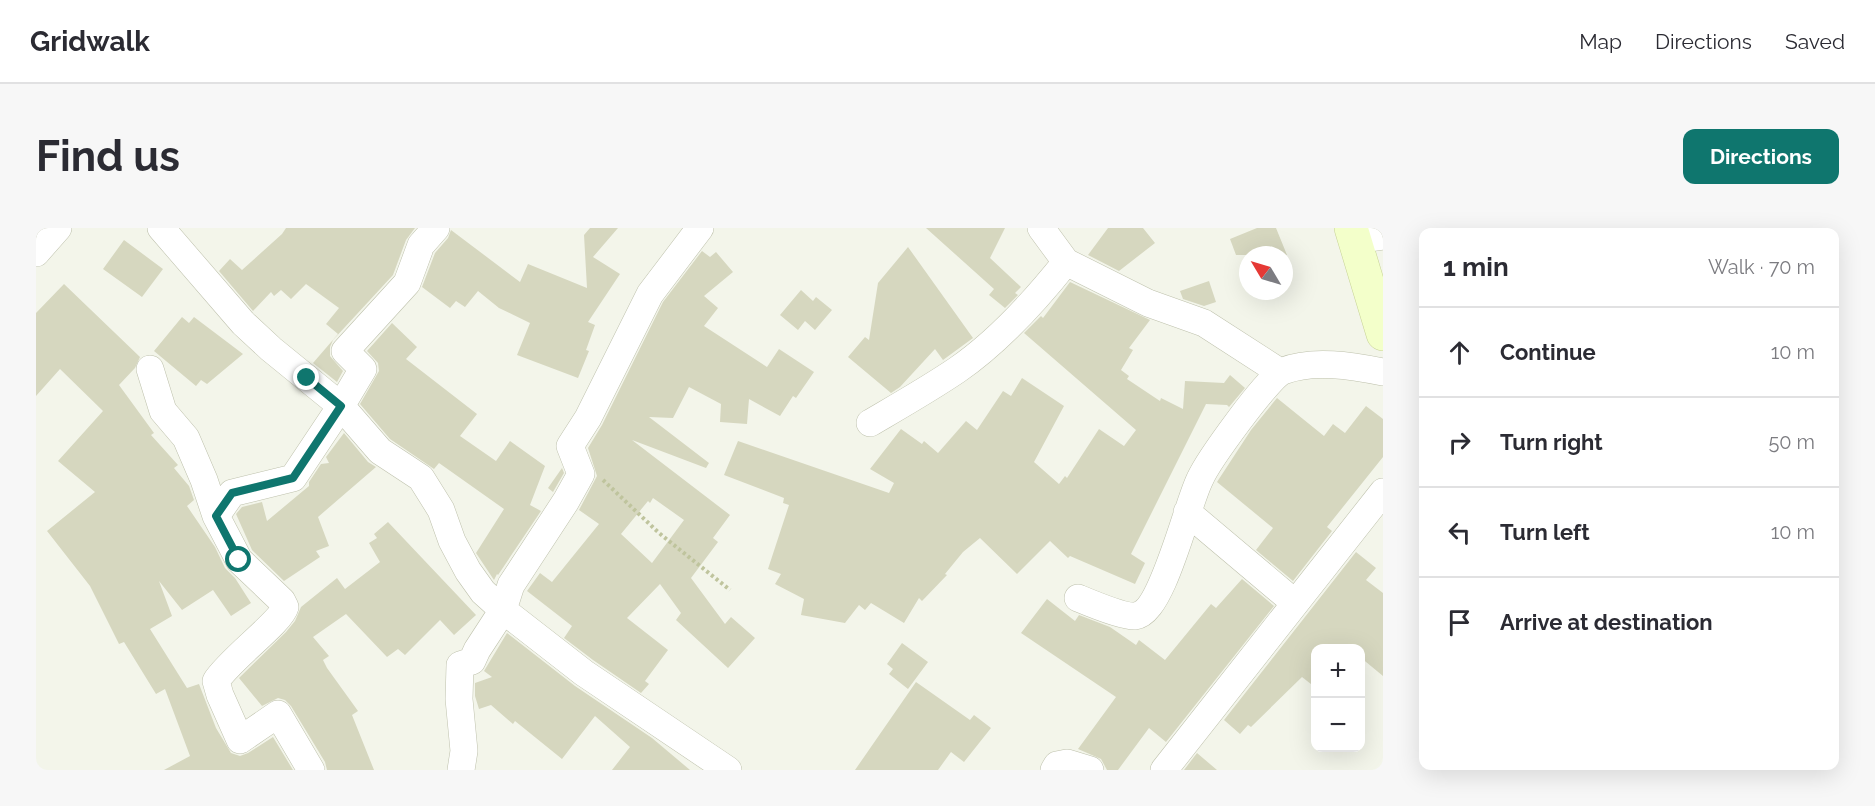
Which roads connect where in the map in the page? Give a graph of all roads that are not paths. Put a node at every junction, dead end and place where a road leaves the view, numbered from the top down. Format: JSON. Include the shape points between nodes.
{"nodes":[{"id":1,"x":58,"y":228,"type":"edge"},
{"id":2,"x":161,"y":228,"type":"edge"},
{"id":3,"x":436,"y":228,"type":"edge"},
{"id":4,"x":700,"y":228,"type":"edge"},
{"id":5,"x":1041,"y":228,"type":"edge"},
{"id":6,"x":1363,"y":235,"type":"edge"},
{"id":7,"x":36,"y":253,"type":"edge"},
{"id":8,"x":1066,"y":262,"type":"junction"},
{"id":9,"x":1383,"y":334,"type":"edge"},
{"id":10,"x":150,"y":369,"type":"dead end"},
{"id":11,"x":1280,"y":372,"type":"junction"},
{"id":12,"x":1383,"y":372,"type":"edge"},
{"id":13,"x":341,"y":406,"type":"junction"},
{"id":14,"x":870,"y":423,"type":"dead end"},
{"id":15,"x":1383,"y":492,"type":"edge"},
{"id":16,"x":1187,"y":512,"type":"junction"},
{"id":17,"x":216,"y":516,"type":"junction"},
{"id":18,"x":1078,"y":598,"type":"dead end"},
{"id":19,"x":1295,"y":603,"type":"junction"},
{"id":20,"x":502,"y":610,"type":"junction"},
{"id":21,"x":311,"y":770,"type":"edge"},
{"id":22,"x":461,"y":770,"type":"edge"},
{"id":23,"x":728,"y":770,"type":"edge"},
{"id":24,"x":1054,"y":770,"type":"edge"},
{"id":25,"x":1090,"y":770,"type":"edge"},
{"id":26,"x":1164,"y":770,"type":"edge"}],
"edges":[{"from":1,"to":7,"type":"street"},
{"from":2,"to":13,"type":"street","via":[[243,323]]},
{"from":3,"to":13,"type":"street","via":[[421,245],[407,283],[345,351],[363,369]]},
{"from":4,"to":20,"type":"street","via":[[650,294],[570,446],[581,474],[511,585]]},
{"from":5,"to":8,"type":"street"},
{"from":6,"to":9,"type":"street"},
{"from":8,"to":11,"type":"street","via":[[1149,303],[1204,323]]},
{"from":8,"to":14,"type":"street","via":[[1040,295],[959,369]]},
{"from":10,"to":17,"type":"street","via":[[163,411],[186,438]]},
{"from":11,"to":12,"type":"street","via":[[1325,365]]},
{"from":11,"to":16,"type":"street","via":[[1200,477]]},
{"from":13,"to":17,"type":"street","via":[[293,478],[232,493]]},
{"from":13,"to":20,"type":"street","via":[[380,451],[421,478],[441,510],[468,571]]},
{"from":15,"to":19,"type":"street"},
{"from":16,"to":18,"type":"street","via":[[1164,578],[1146,611],[1135,616]]},
{"from":16,"to":19,"type":"street"},
{"from":17,"to":21,"type":"street","via":[[239,560],[285,607],[280,617],[221,673],[216,686],[240,740],[278,714]]},
{"from":19,"to":26,"type":"street"},
{"from":20,"to":22,"type":"street","via":[[472,660],[460,665],[464,751]]},
{"from":20,"to":23,"type":"street","via":[[584,673]]},
{"from":24,"to":25,"type":"street","via":[[1067,763]]}]}
